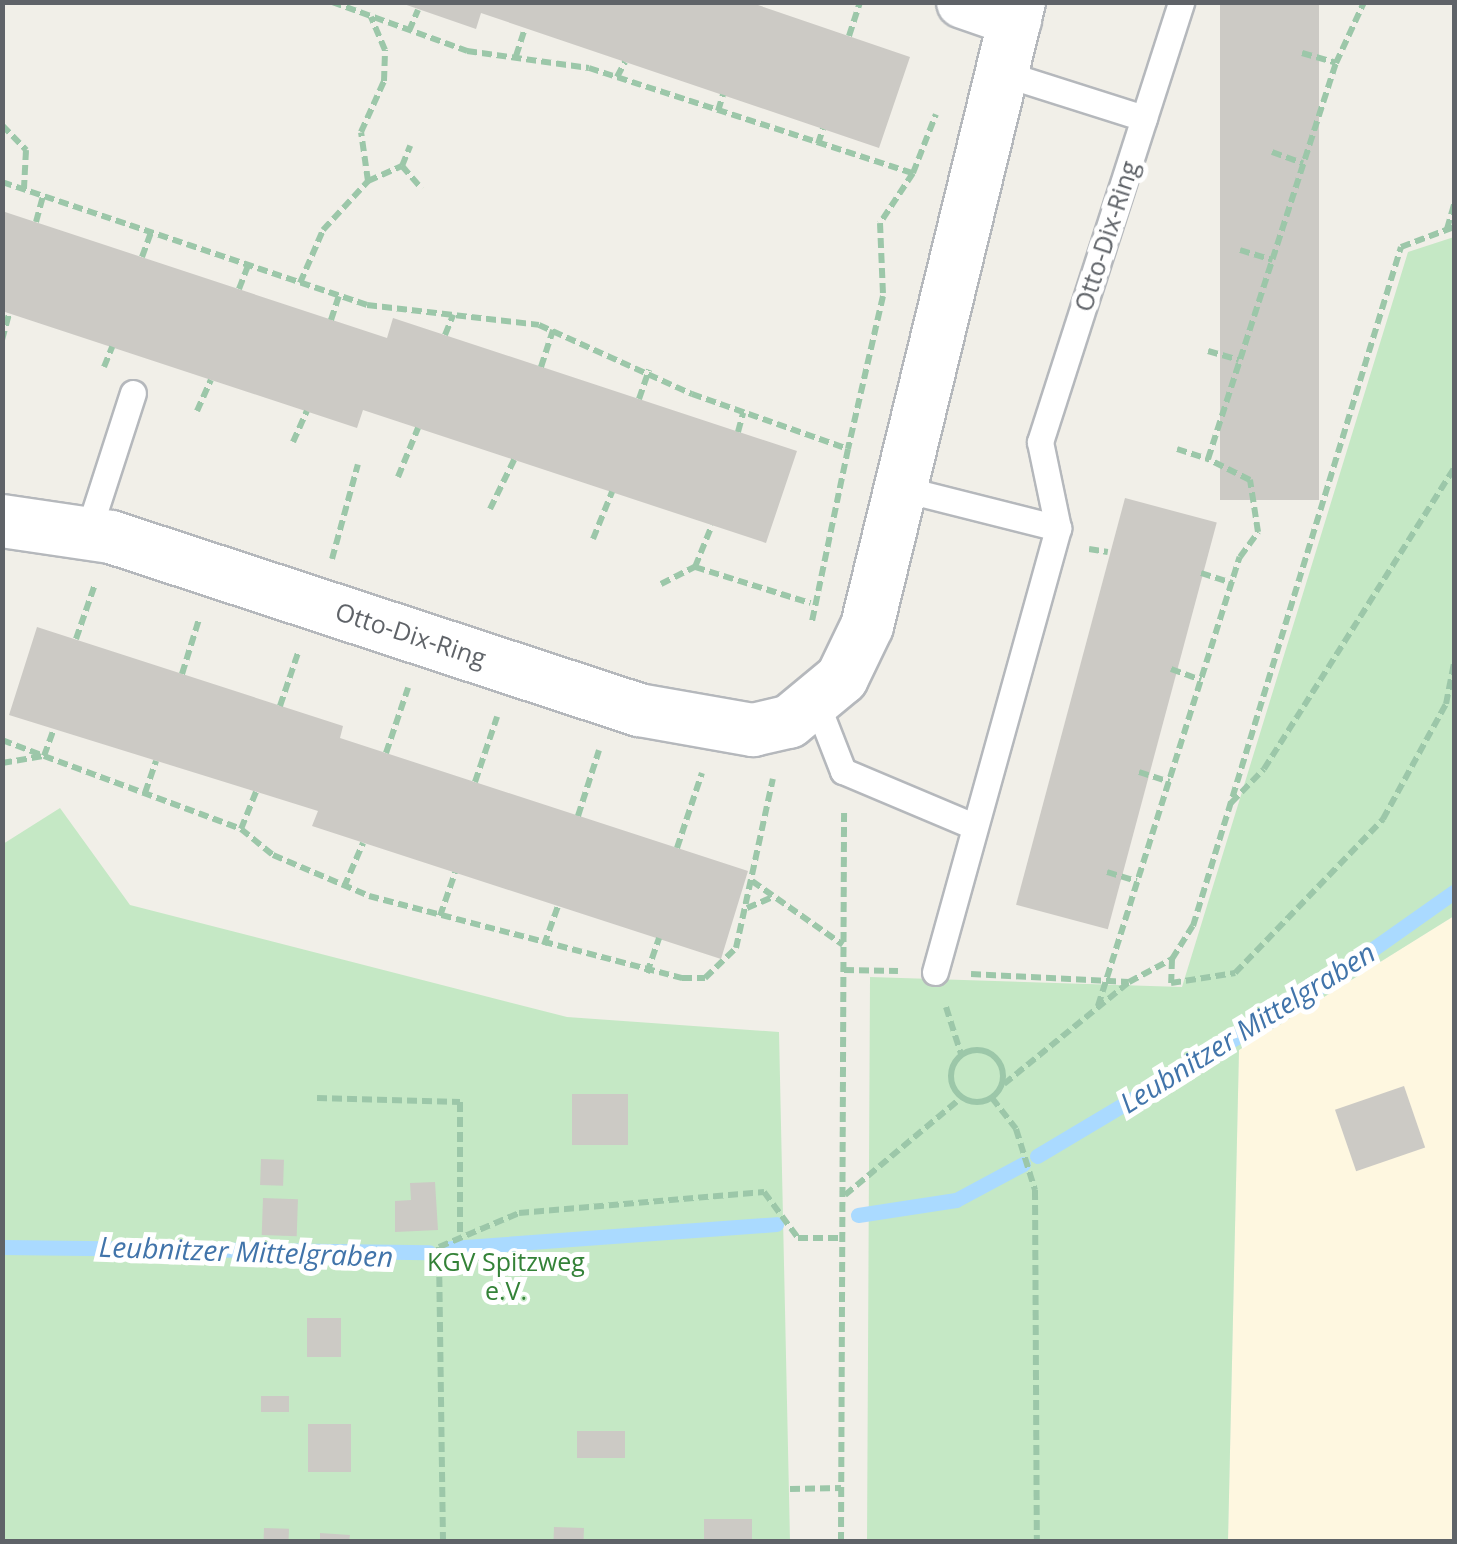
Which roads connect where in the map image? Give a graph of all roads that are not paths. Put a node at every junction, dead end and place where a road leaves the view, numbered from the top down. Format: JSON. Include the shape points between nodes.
{"nodes":[{"id":1,"x":963,"y":2,"type":"edge"},
{"id":2,"x":1181,"y":2,"type":"edge"},
{"id":3,"x":1016,"y":11,"type":"edge"},
{"id":4,"x":1002,"y":73,"type":"junction"},
{"id":5,"x":1144,"y":118,"type":"junction"},
{"id":6,"x":133,"y":393,"type":"dead end"},
{"id":7,"x":907,"y":490,"type":"junction"},
{"id":8,"x":2,"y":521,"type":"edge"},
{"id":9,"x":1058,"y":528,"type":"junction"},
{"id":10,"x":88,"y":532,"type":"junction"},
{"id":11,"x":803,"y":715,"type":"junction"},
{"id":12,"x":971,"y":825,"type":"junction"},
{"id":13,"x":935,"y":972,"type":"road end"}],
"edges":[{"from":1,"to":3,"type":"street"},
{"from":2,"to":5,"type":"lane","name":"Otto-Dix-Ring"},
{"from":3,"to":4,"type":"street"},
{"from":4,"to":5,"type":"lane"},
{"from":4,"to":7,"type":"street"},
{"from":5,"to":9,"type":"lane","name":"Otto-Dix-Ring","via":[[1040,442]]},
{"from":6,"to":10,"type":"lane"},
{"from":7,"to":9,"type":"lane"},
{"from":7,"to":11,"type":"street","via":[[867,626]]},
{"from":8,"to":10,"type":"street","name":"Otto-Dix-Ring"},
{"from":9,"to":12,"type":"lane","name":"Otto-Dix-Ring"},
{"from":10,"to":11,"type":"street","name":"Otto-Dix-Ring","via":[[616,702],[718,725]]},
{"from":11,"to":12,"type":"lane","via":[[843,772]]},
{"from":12,"to":13,"type":"lane","name":"Otto-Dix-Ring"}]}
